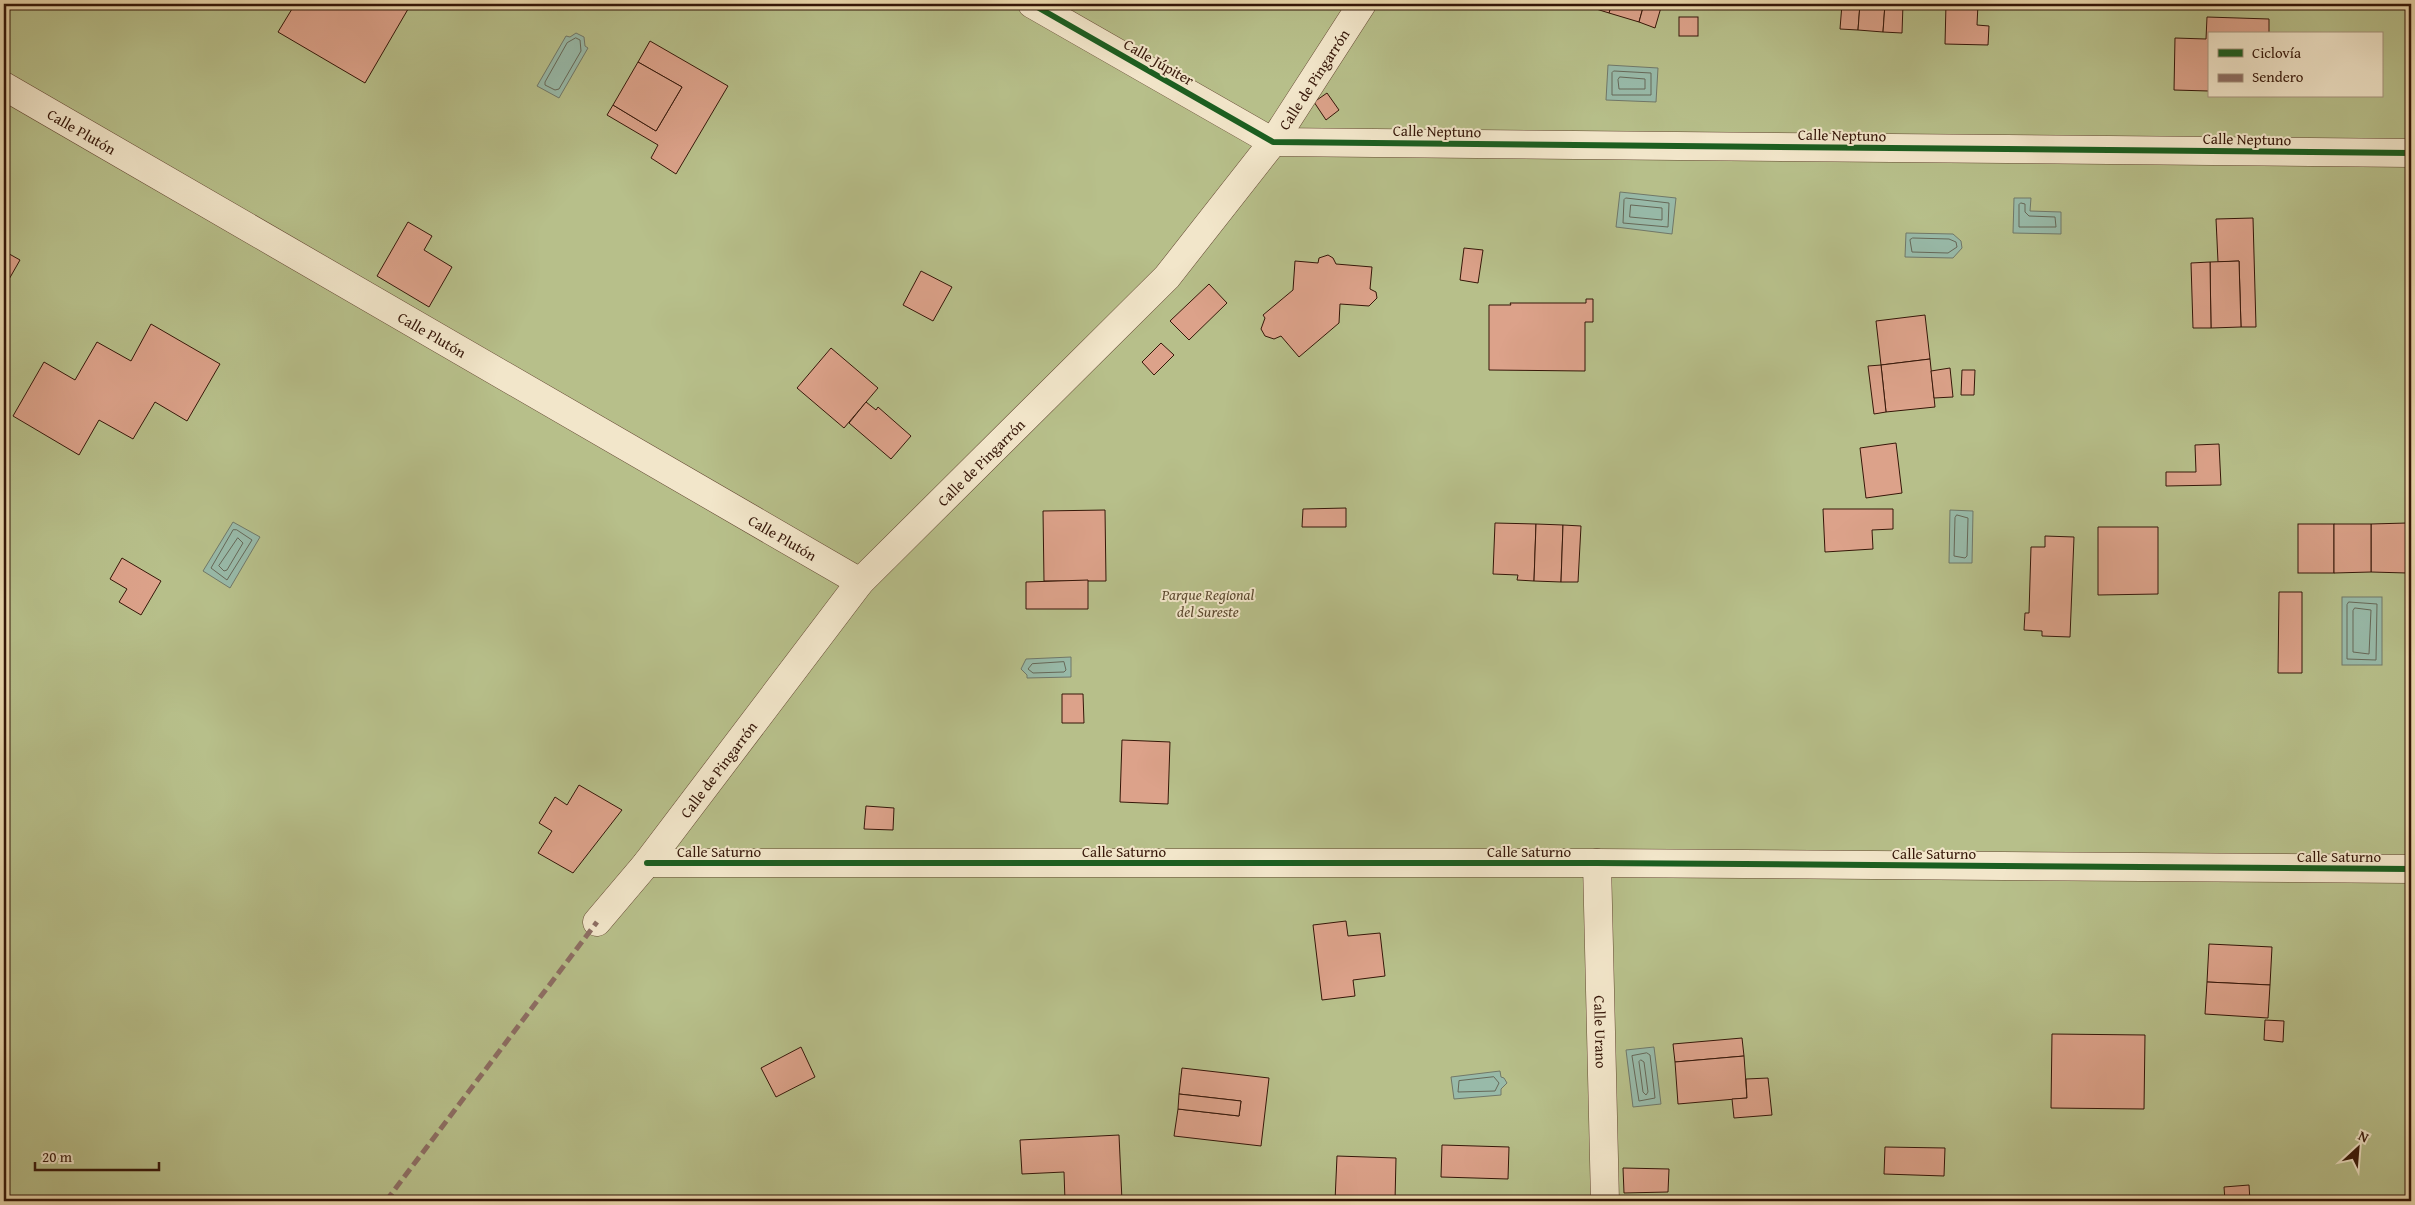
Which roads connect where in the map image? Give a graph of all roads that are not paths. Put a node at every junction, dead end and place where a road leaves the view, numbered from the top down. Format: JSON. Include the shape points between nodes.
{"nodes":[{"id":1,"x":1032,"y":4,"type":"edge"},
{"id":2,"x":1362,"y":4,"type":"edge"},
{"id":3,"x":4,"y":86,"type":"edge"},
{"id":4,"x":1273,"y":142,"type":"junction"},
{"id":5,"x":2411,"y":153,"type":"edge"},
{"id":6,"x":860,"y":582,"type":"junction"},
{"id":7,"x":647,"y":863,"type":"junction"},
{"id":8,"x":1597,"y":863,"type":"junction"},
{"id":9,"x":2411,"y":869,"type":"edge"},
{"id":10,"x":598,"y":922,"type":"dead end"},
{"id":11,"x":1605,"y":1201,"type":"edge"}],
"edges":[{"from":1,"to":4,"type":"street","name":"Calle Júpiter"},
{"from":2,"to":4,"type":"street","name":"Calle de Pingarrón"},
{"from":3,"to":6,"type":"street","name":"Calle Plutón"},
{"from":4,"to":5,"type":"street","name":"Calle Neptuno"},
{"from":4,"to":6,"type":"street","name":"Calle de Pingarrón","via":[[1167,277]]},
{"from":6,"to":7,"type":"street","name":"Calle de Pingarrón"},
{"from":7,"to":8,"type":"street","name":"Calle Saturno"},
{"from":7,"to":10,"type":"street","name":"Calle de Pingarrón"},
{"from":8,"to":9,"type":"street","name":"Calle Saturno"},
{"from":8,"to":11,"type":"street","name":"Calle Urano"}]}
